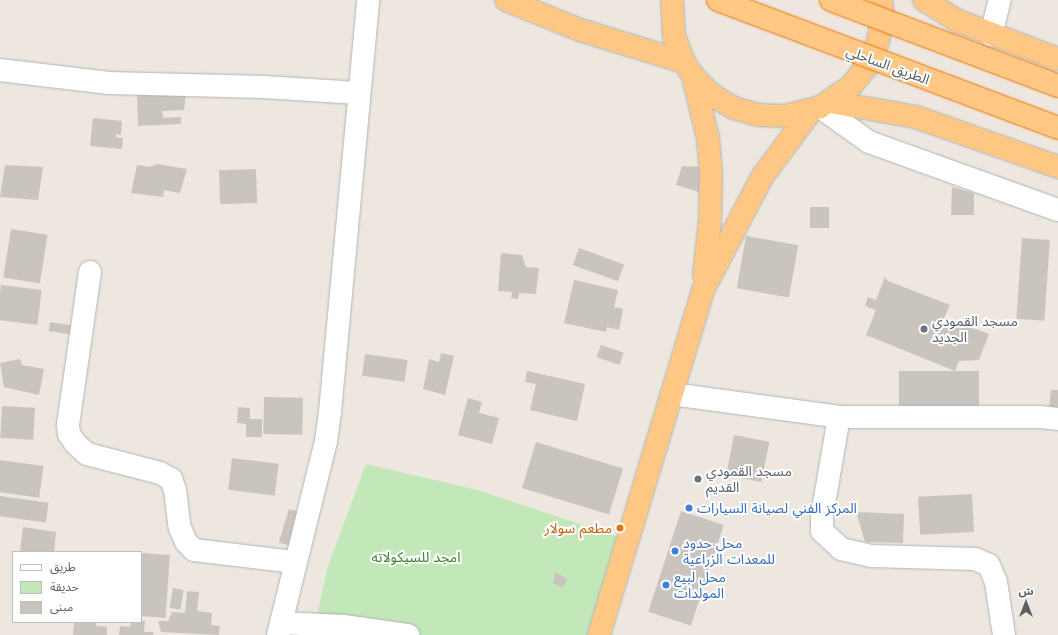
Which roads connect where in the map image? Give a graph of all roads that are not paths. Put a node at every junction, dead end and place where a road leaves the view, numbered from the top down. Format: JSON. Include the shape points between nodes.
{"nodes":[{"id":1,"x":368,"y":0,"type":"edge"},
{"id":2,"x":506,"y":0,"type":"edge"},
{"id":3,"x":672,"y":0,"type":"edge"},
{"id":4,"x":718,"y":0,"type":"edge"},
{"id":5,"x":831,"y":0,"type":"edge"},
{"id":6,"x":881,"y":0,"type":"edge"},
{"id":7,"x":924,"y":0,"type":"edge"},
{"id":8,"x":1000,"y":0,"type":"edge"},
{"id":9,"x":991,"y":35,"type":"junction"},
{"id":10,"x":1058,"y":59,"type":"edge"},
{"id":11,"x":688,"y":69,"type":"junction"},
{"id":12,"x":0,"y":70,"type":"edge"},
{"id":13,"x":1058,"y":86,"type":"edge"},
{"id":14,"x":358,"y":93,"type":"junction"},
{"id":15,"x":821,"y":107,"type":"junction"},
{"id":16,"x":1058,"y":128,"type":"edge"},
{"id":17,"x":1058,"y":167,"type":"edge"},
{"id":18,"x":1058,"y":210,"type":"edge"},
{"id":19,"x":90,"y":272,"type":"dead end"},
{"id":20,"x":702,"y":290,"type":"junction"},
{"id":21,"x":672,"y":394,"type":"junction"},
{"id":22,"x":839,"y":417,"type":"junction"},
{"id":23,"x":1058,"y":419,"type":"edge"},
{"id":24,"x":295,"y":562,"type":"junction"},
{"id":25,"x":280,"y":629,"type":"edge"},
{"id":26,"x":408,"y":635,"type":"edge"},
{"id":27,"x":599,"y":635,"type":"edge"},
{"id":28,"x":1004,"y":635,"type":"edge"}],
"edges":[{"from":1,"to":14,"type":"street"},
{"from":2,"to":11,"type":"highway"},
{"from":3,"to":11,"type":"highway","via":[[674,36]]},
{"from":4,"to":16,"type":"highway","name":"الطريق الساحلي","bridge":true},
{"from":5,"to":13,"type":"highway","bridge":true},
{"from":6,"to":15,"type":"highway","via":[[883,15],[878,41],[868,65],[851,86]]},
{"from":7,"to":9,"type":"highway","via":[[958,21]]},
{"from":8,"to":9,"type":"street"},
{"from":9,"to":10,"type":"highway"},
{"from":11,"to":15,"type":"highway","via":[[712,95],[734,108],[759,115],[786,116]]},
{"from":11,"to":20,"type":"highway","via":[[708,138],[711,172],[710,220]]},
{"from":12,"to":14,"type":"street","via":[[109,83],[264,87]]},
{"from":14,"to":24,"type":"street","via":[[333,390],[326,441]]},
{"from":15,"to":17,"type":"highway","via":[[916,117]]},
{"from":15,"to":18,"type":"street","via":[[869,142]]},
{"from":15,"to":20,"type":"highway","via":[[762,177]]},
{"from":19,"to":24,"type":"street","via":[[68,425],[69,434],[87,454],[171,479],[180,528],[186,542],[194,550]]},
{"from":20,"to":21,"type":"highway"},
{"from":21,"to":22,"type":"street"},
{"from":21,"to":27,"type":"highway"},
{"from":22,"to":23,"type":"street"},
{"from":22,"to":28,"type":"street","via":[[822,515],[822,531],[841,548],[872,556],[975,559],[990,565],[996,582]]},
{"from":24,"to":25,"type":"street"},
{"from":25,"to":26,"type":"street","via":[[344,626]]}]}
